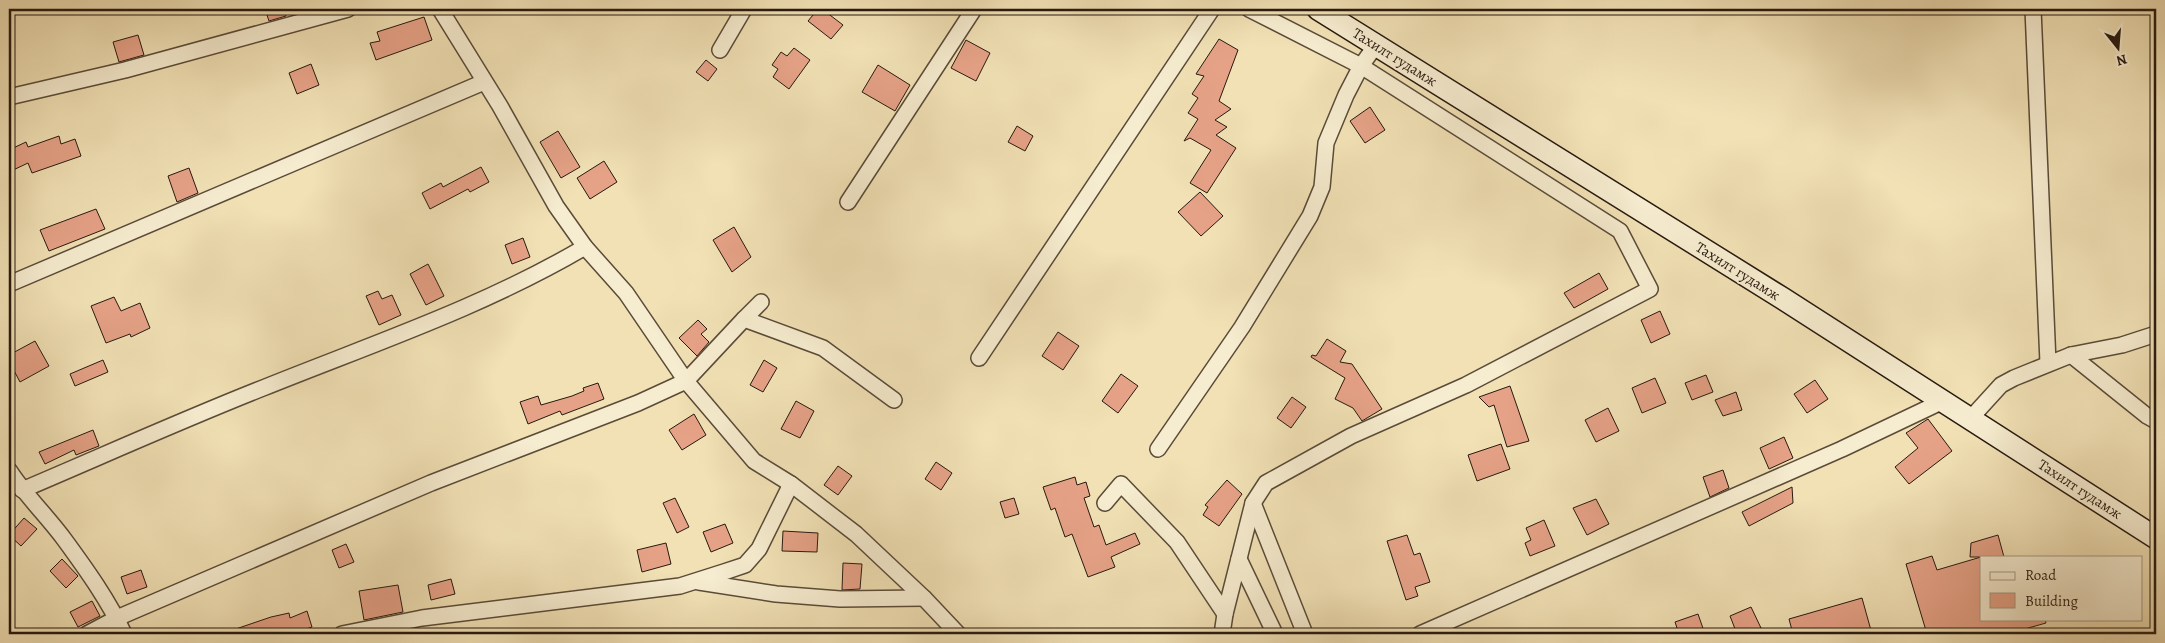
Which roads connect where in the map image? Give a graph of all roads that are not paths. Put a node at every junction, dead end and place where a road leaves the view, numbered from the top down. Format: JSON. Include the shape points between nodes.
{"nodes":[{"id":1,"x":348,"y":9,"type":"edge"},
{"id":2,"x":440,"y":9,"type":"edge"},
{"id":3,"x":744,"y":9,"type":"edge"},
{"id":4,"x":974,"y":9,"type":"edge"},
{"id":5,"x":1212,"y":9,"type":"edge"},
{"id":6,"x":1249,"y":9,"type":"edge"},
{"id":7,"x":1318,"y":9,"type":"edge"},
{"id":8,"x":2033,"y":9,"type":"edge"},
{"id":9,"x":1376,"y":45,"type":"junction"},
{"id":10,"x":720,"y":50,"type":"dead end"},
{"id":11,"x":1361,"y":66,"type":"junction"},
{"id":12,"x":484,"y":82,"type":"junction"},
{"id":13,"x":9,"y":97,"type":"edge"},
{"id":14,"x":848,"y":202,"type":"dead end"},
{"id":15,"x":585,"y":247,"type":"junction"},
{"id":16,"x":9,"y":284,"type":"edge"},
{"id":17,"x":761,"y":302,"type":"dead end"},
{"id":18,"x":744,"y":319,"type":"junction"},
{"id":19,"x":2156,"y":334,"type":"edge"},
{"id":20,"x":2071,"y":355,"type":"junction"},
{"id":21,"x":979,"y":358,"type":"dead end"},
{"id":22,"x":2048,"y":363,"type":"junction"},
{"id":23,"x":686,"y":381,"type":"junction"},
{"id":24,"x":894,"y":400,"type":"dead end"},
{"id":25,"x":1943,"y":402,"type":"junction"},
{"id":26,"x":1970,"y":419,"type":"junction"},
{"id":27,"x":2156,"y":421,"type":"edge"},
{"id":28,"x":1158,"y":449,"type":"dead end"},
{"id":29,"x":9,"y":470,"type":"edge"},
{"id":30,"x":790,"y":484,"type":"junction"},
{"id":31,"x":22,"y":490,"type":"junction"},
{"id":32,"x":1104,"y":503,"type":"dead end"},
{"id":33,"x":1253,"y":503,"type":"junction"},
{"id":34,"x":2156,"y":538,"type":"edge"},
{"id":35,"x":1239,"y":559,"type":"junction"},
{"id":36,"x":694,"y":582,"type":"junction"},
{"id":37,"x":924,"y":598,"type":"junction"},
{"id":38,"x":1225,"y":614,"type":"junction"},
{"id":39,"x":117,"y":618,"type":"junction"},
{"id":40,"x":87,"y":634,"type":"edge"},
{"id":41,"x":124,"y":634,"type":"edge"},
{"id":42,"x":342,"y":634,"type":"edge"},
{"id":43,"x":958,"y":634,"type":"edge"},
{"id":44,"x":1222,"y":634,"type":"edge"},
{"id":45,"x":1274,"y":634,"type":"edge"},
{"id":46,"x":1304,"y":634,"type":"edge"},
{"id":47,"x":1420,"y":634,"type":"edge"}],
"edges":[{"from":1,"to":13,"type":"street","via":[[125,70]]},
{"from":2,"to":12,"type":"street"},
{"from":3,"to":10,"type":"street"},
{"from":4,"to":14,"type":"street"},
{"from":5,"to":21,"type":"street"},
{"from":6,"to":11,"type":"street"},
{"from":7,"to":9,"type":"main road","name":"Тахилт гудамж"},
{"from":8,"to":22,"type":"street"},
{"from":9,"to":11,"type":"street"},
{"from":9,"to":25,"type":"main road","name":"Тахилт гудамж"},
{"from":11,"to":28,"type":"street","via":[[1326,143],[1322,187],[1310,216],[1242,327]]},
{"from":11,"to":33,"type":"street","via":[[1620,231],[1650,289],[1466,385],[1351,436],[1266,483]]},
{"from":12,"to":15,"type":"street","via":[[556,206]]},
{"from":12,"to":16,"type":"street"},
{"from":15,"to":23,"type":"street","via":[[626,293]]},
{"from":15,"to":31,"type":"street","via":[[547,270],[445,317],[262,388]]},
{"from":17,"to":18,"type":"street"},
{"from":18,"to":23,"type":"street"},
{"from":18,"to":24,"type":"street","via":[[823,348]]},
{"from":19,"to":20,"type":"street","via":[[2122,345]]},
{"from":20,"to":22,"type":"street"},
{"from":20,"to":27,"type":"street"},
{"from":22,"to":26,"type":"street","via":[[2001,385]]},
{"from":23,"to":30,"type":"street","via":[[754,462]]},
{"from":23,"to":39,"type":"street","via":[[638,403],[431,483]]},
{"from":25,"to":26,"type":"main road","name":"Тахилт гудамж"},
{"from":25,"to":47,"type":"street"},
{"from":26,"to":34,"type":"main road","name":"Тахилт гудамж"},
{"from":29,"to":31,"type":"street"},
{"from":30,"to":36,"type":"street","via":[[759,549],[745,565]]},
{"from":30,"to":37,"type":"street","via":[[856,534]]},
{"from":31,"to":39,"type":"street","via":[[64,539]]},
{"from":32,"to":38,"type":"street","via":[[1121,484],[1176,542]]},
{"from":33,"to":35,"type":"street"},
{"from":33,"to":46,"type":"street"},
{"from":35,"to":38,"type":"street"},
{"from":35,"to":45,"type":"street"},
{"from":36,"to":37,"type":"street","via":[[840,599]]},
{"from":36,"to":42,"type":"street","via":[[422,618]]},
{"from":37,"to":43,"type":"street"},
{"from":38,"to":44,"type":"street"},
{"from":39,"to":40,"type":"street"},
{"from":39,"to":41,"type":"street"}]}
